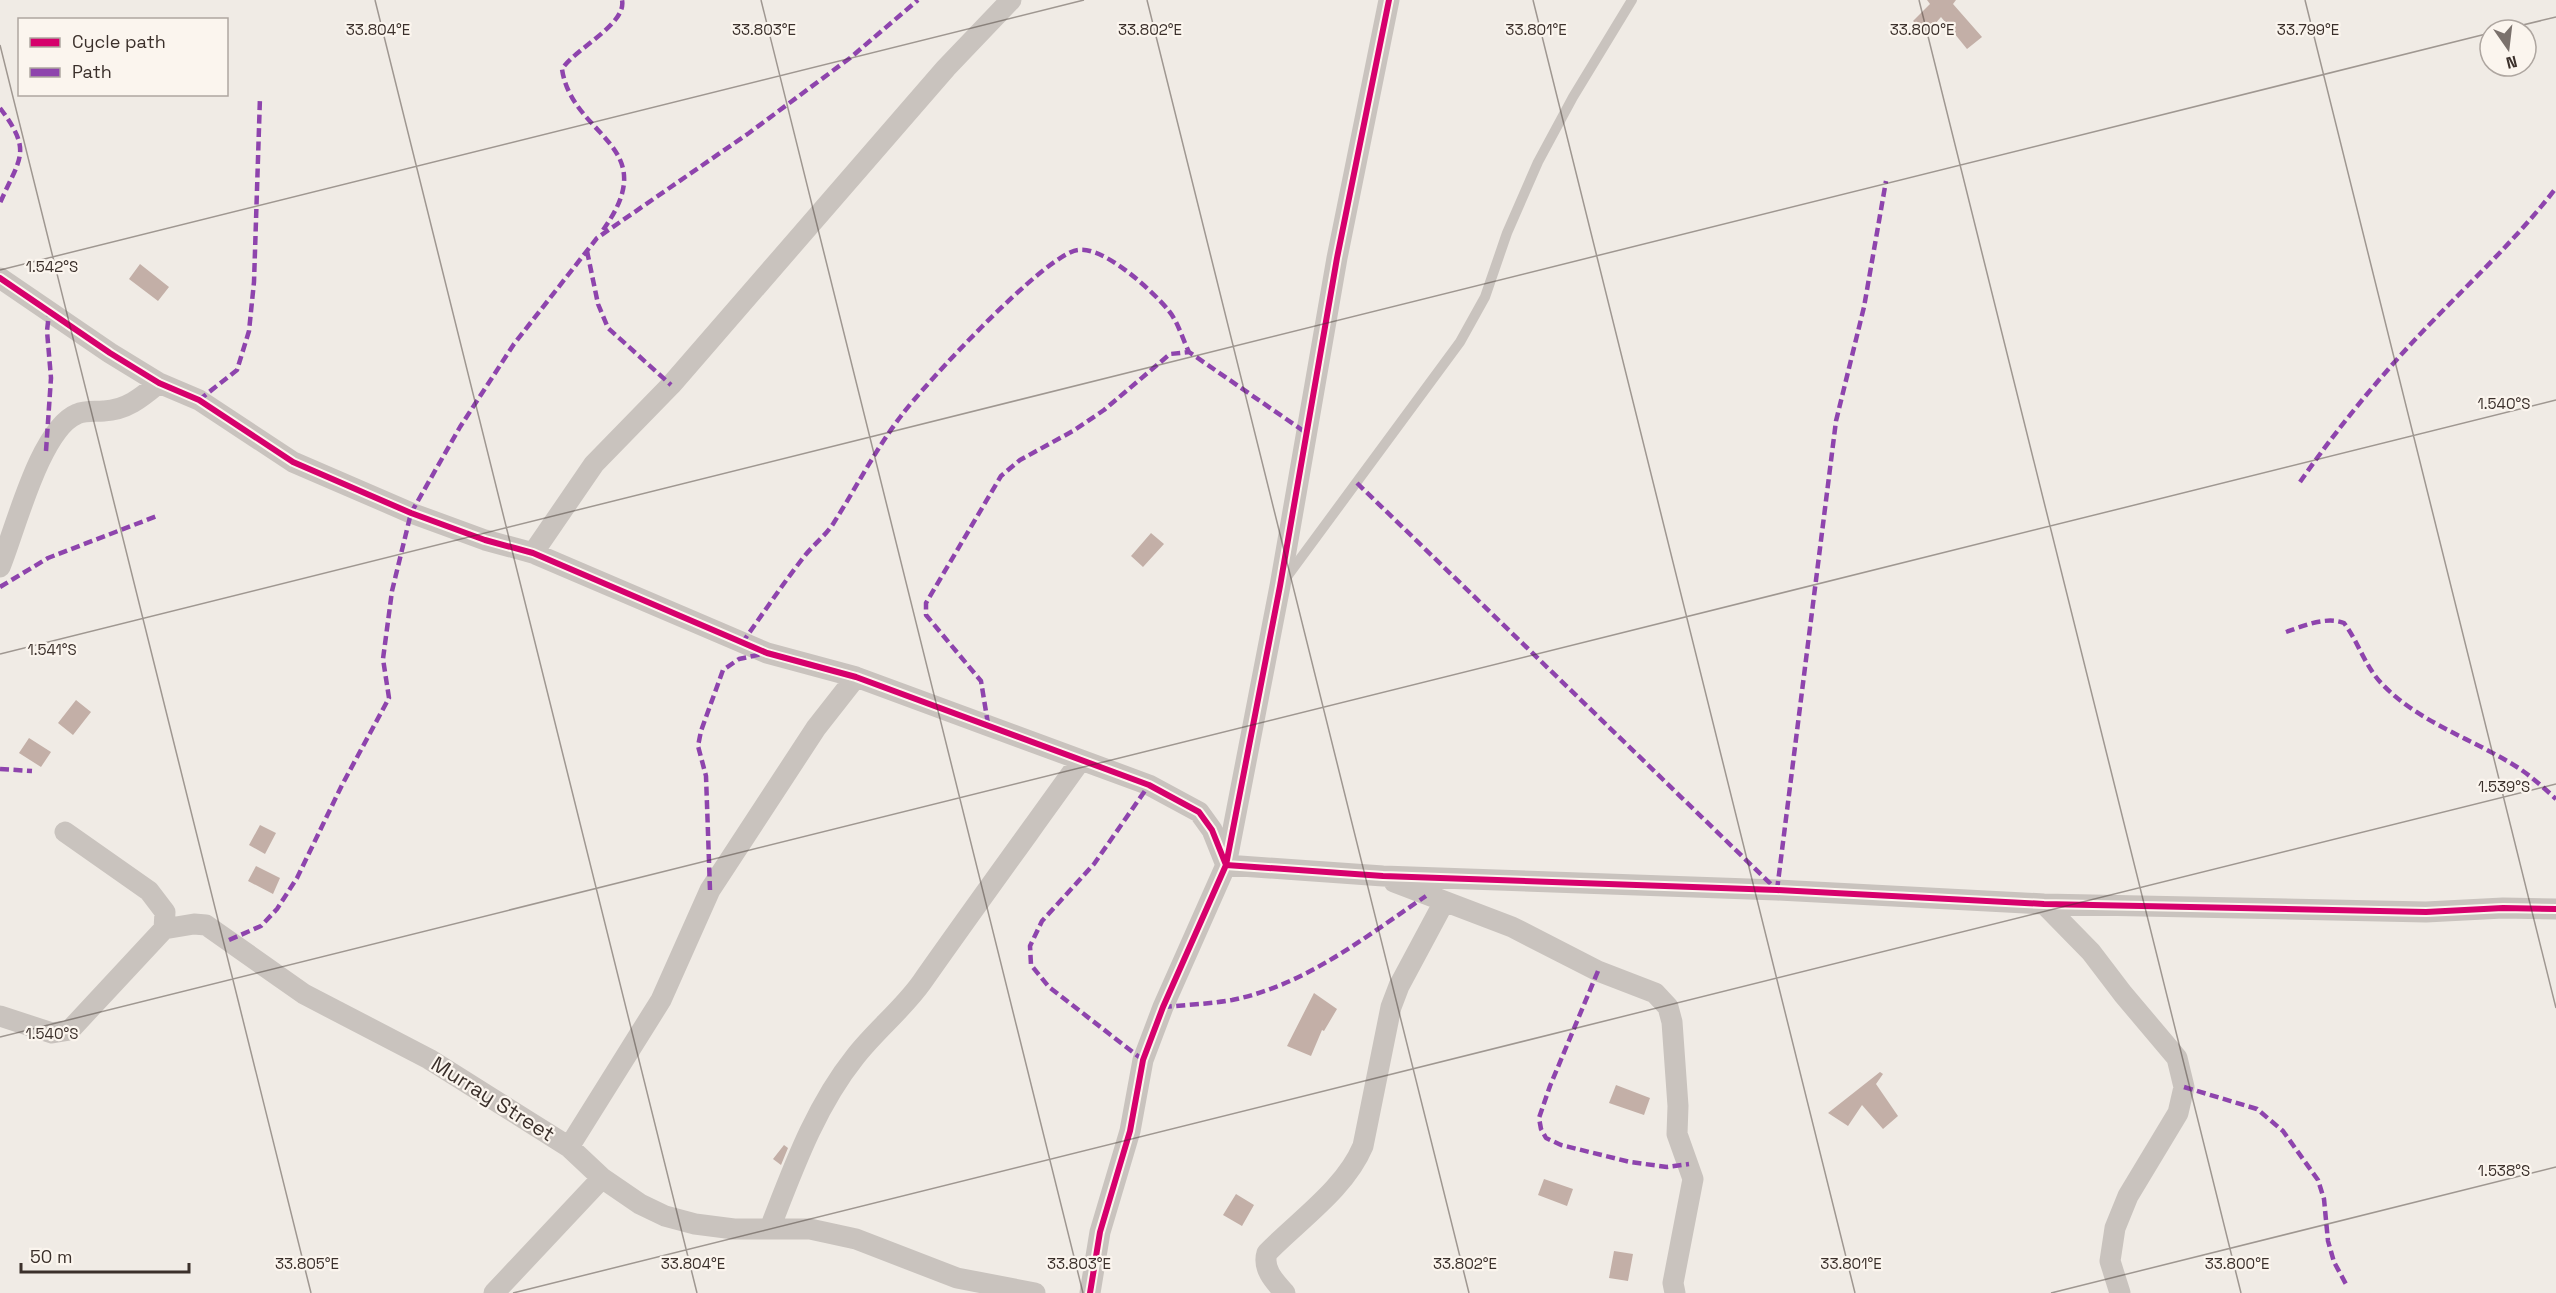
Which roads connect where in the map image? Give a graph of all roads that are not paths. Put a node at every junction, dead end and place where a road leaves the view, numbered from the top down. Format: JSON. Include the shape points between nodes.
{"nodes":[{"id":1,"x":1011,"y":0,"type":"edge"},
{"id":2,"x":1389,"y":0,"type":"edge"},
{"id":3,"x":1632,"y":0,"type":"edge"},
{"id":4,"x":0,"y":278,"type":"edge"},
{"id":5,"x":159,"y":383,"type":"junction"},
{"id":6,"x":533,"y":553,"type":"junction"},
{"id":7,"x":0,"y":567,"type":"edge"},
{"id":8,"x":1280,"y":586,"type":"junction"},
{"id":9,"x":856,"y":677,"type":"junction"},
{"id":10,"x":1081,"y":760,"type":"junction"},
{"id":11,"x":65,"y":832,"type":"dead end"},
{"id":12,"x":1226,"y":865,"type":"junction"},
{"id":13,"x":1383,"y":876,"type":"junction"},
{"id":14,"x":1444,"y":902,"type":"junction"},
{"id":15,"x":2044,"y":904,"type":"junction"},
{"id":16,"x":2556,"y":909,"type":"edge"},
{"id":17,"x":164,"y":929,"type":"junction"},
{"id":18,"x":0,"y":1016,"type":"edge"},
{"id":19,"x":569,"y":1147,"type":"junction"},
{"id":20,"x":603,"y":1178,"type":"junction"},
{"id":21,"x":770,"y":1228,"type":"junction"},
{"id":22,"x":955,"y":1285,"type":"edge"},
{"id":23,"x":494,"y":1293,"type":"edge"},
{"id":24,"x":1035,"y":1293,"type":"edge"},
{"id":25,"x":1090,"y":1293,"type":"edge"},
{"id":26,"x":1285,"y":1293,"type":"edge"},
{"id":27,"x":1675,"y":1293,"type":"edge"},
{"id":28,"x":2120,"y":1293,"type":"edge"}],
"edges":[{"from":1,"to":6,"type":"street","via":[[946,68],[671,385],[594,464]]},
{"from":2,"to":8,"type":"street","via":[[1335,270]]},
{"from":3,"to":8,"type":"lane","via":[[1538,162],[1485,297],[1460,342]]},
{"from":4,"to":5,"type":"street"},
{"from":5,"to":6,"type":"street","via":[[199,400],[293,462],[340,484],[485,540]]},
{"from":5,"to":7,"type":"street","via":[[136,402],[119,409],[77,413],[63,425],[35,471]]},
{"from":6,"to":9,"type":"street","via":[[767,653]]},
{"from":8,"to":12,"type":"street"},
{"from":9,"to":10,"type":"street"},
{"from":9,"to":19,"type":"street","via":[[816,728],[710,890],[661,1000]]},
{"from":10,"to":12,"type":"street","via":[[1149,785],[1199,812],[1212,830]]},
{"from":10,"to":21,"type":"street","via":[[920,985],[854,1058],[830,1093],[803,1144]]},
{"from":11,"to":17,"type":"street","via":[[149,891],[165,912]]},
{"from":12,"to":13,"type":"street"},
{"from":12,"to":25,"type":"street","via":[[1143,1060],[1130,1131],[1100,1232]]},
{"from":13,"to":14,"type":"street"},
{"from":13,"to":15,"type":"street"},
{"from":14,"to":26,"type":"street","via":[[1390,1007],[1363,1146],[1356,1161],[1267,1253],[1264,1261],[1269,1273]]},
{"from":14,"to":27,"type":"street","via":[[1512,927],[1598,971],[1655,993],[1668,1007],[1677,1134],[1693,1179]]},
{"from":15,"to":16,"type":"street","via":[[2426,912]]},
{"from":15,"to":28,"type":"street","via":[[2091,952],[2177,1058],[2184,1087],[2178,1113],[2128,1196],[2115,1228],[2110,1261]]},
{"from":17,"to":18,"type":"street","via":[[70,1030],[52,1033]]},
{"from":17,"to":19,"type":"street","name":"Murray Street","via":[[206,925],[304,994],[429,1059]]},
{"from":19,"to":20,"type":"street","name":"Murray Street"},
{"from":20,"to":21,"type":"street","name":"Murray Street","via":[[665,1216],[714,1227]]},
{"from":20,"to":23,"type":"street"},
{"from":21,"to":22,"type":"street","name":"Murray Street","via":[[810,1228],[856,1239]]},
{"from":22,"to":24,"type":"street","name":"Murray Street"}]}
